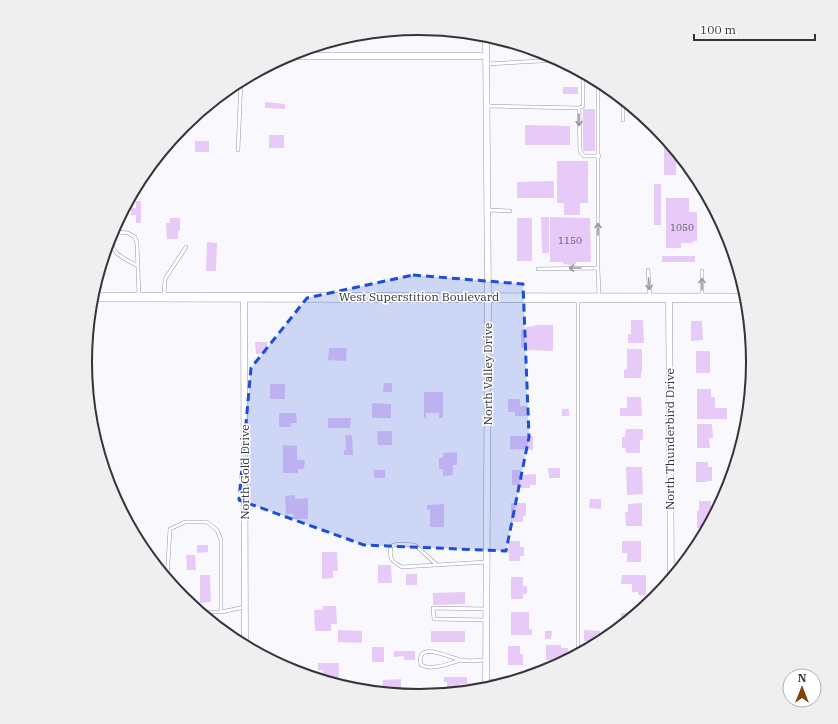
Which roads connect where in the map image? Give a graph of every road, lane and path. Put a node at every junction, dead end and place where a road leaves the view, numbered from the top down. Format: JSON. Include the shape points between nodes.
{"nodes":[{"id":1,"x":486,"y":42,"type":"edge"},
{"id":2,"x":304,"y":56,"type":"edge"},
{"id":3,"x":486,"y":56,"type":"junction"},
{"id":4,"x":544,"y":60,"type":"edge"},
{"id":5,"x":487,"y":64,"type":"junction"},
{"id":6,"x":583,"y":80,"type":"edge"},
{"id":7,"x":241,"y":88,"type":"edge"},
{"id":8,"x":598,"y":88,"type":"edge"},
{"id":9,"x":487,"y":106,"type":"junction"},
{"id":10,"x":623,"y":107,"type":"edge"},
{"id":11,"x":579,"y":108,"type":"junction"},
{"id":12,"x":623,"y":120,"type":"dead end"},
{"id":13,"x":238,"y":150,"type":"dead end"},
{"id":14,"x":598,"y":156,"type":"junction"},
{"id":15,"x":488,"y":210,"type":"junction"},
{"id":16,"x":510,"y":210,"type":"dead end"},
{"id":17,"x":119,"y":232,"type":"edge"},
{"id":18,"x":186,"y":247,"type":"dead end"},
{"id":19,"x":112,"y":248,"type":"edge"},
{"id":20,"x":138,"y":266,"type":"junction"},
{"id":21,"x":538,"y":268,"type":"dead end"},
{"id":22,"x":598,"y":268,"type":"junction"},
{"id":23,"x":648,"y":270,"type":"dead end"},
{"id":24,"x":702,"y":270,"type":"dead end"},
{"id":25,"x":98,"y":297,"type":"edge"},
{"id":26,"x":139,"y":297,"type":"junction"},
{"id":27,"x":164,"y":297,"type":"junction"},
{"id":28,"x":244,"y":297,"type":"junction"},
{"id":29,"x":488,"y":298,"type":"junction"},
{"id":30,"x":578,"y":298,"type":"junction"},
{"id":31,"x":599,"y":298,"type":"junction"},
{"id":32,"x":650,"y":298,"type":"junction"},
{"id":33,"x":670,"y":298,"type":"junction"},
{"id":34,"x":702,"y":298,"type":"junction"},
{"id":35,"x":740,"y":298,"type":"edge"},
{"id":36,"x":487,"y":562,"type":"junction"},
{"id":37,"x":437,"y":565,"type":"junction"},
{"id":38,"x":671,"y":570,"type":"edge"},
{"id":39,"x":167,"y":571,"type":"edge"},
{"id":40,"x":245,"y":607,"type":"junction"},
{"id":41,"x":487,"y":609,"type":"junction"},
{"id":42,"x":208,"y":612,"type":"edge"},
{"id":43,"x":221,"y":612,"type":"junction"},
{"id":44,"x":487,"y":620,"type":"junction"},
{"id":45,"x":245,"y":639,"type":"edge"},
{"id":46,"x":578,"y":647,"type":"edge"},
{"id":47,"x":462,"y":660,"type":"junction"},
{"id":48,"x":486,"y":660,"type":"junction"},
{"id":49,"x":486,"y":682,"type":"edge"}],
"edges":[{"from":1,"to":3,"type":"street","name":"North Valley Drive"},
{"from":2,"to":3,"type":"street"},
{"from":3,"to":5,"type":"street","name":"North Valley Drive"},
{"from":4,"to":5,"type":"lane"},
{"from":5,"to":9,"type":"street","name":"North Valley Drive"},
{"from":6,"to":11,"type":"lane","via":[[583,106]]},
{"from":7,"to":13,"type":"lane"},
{"from":8,"to":14,"type":"lane"},
{"from":9,"to":11,"type":"lane"},
{"from":9,"to":15,"type":"street","name":"North Valley Drive"},
{"from":10,"to":12,"type":"lane"},
{"from":11,"to":14,"type":"lane","one_way":true,"via":[[580,151],[584,156]]},
{"from":22,"to":14,"type":"lane","one_way":true},
{"from":15,"to":16,"type":"lane"},
{"from":15,"to":29,"type":"street","name":"North Valley Drive"},
{"from":17,"to":20,"type":"lane","via":[[135,236]]},
{"from":18,"to":27,"type":"lane","via":[[165,279]]},
{"from":19,"to":20,"type":"lane","via":[[119,256]]},
{"from":20,"to":26,"type":"lane"},
{"from":22,"to":21,"type":"lane","one_way":true},
{"from":22,"to":31,"type":"lane"},
{"from":23,"to":32,"type":"lane","one_way":true},
{"from":34,"to":24,"type":"lane","one_way":true},
{"from":25,"to":26,"type":"main road","name":"West Superstition Boulevard"},
{"from":26,"to":27,"type":"main road","name":"West Superstition Boulevard"},
{"from":27,"to":28,"type":"main road","name":"West Superstition Boulevard"},
{"from":28,"to":29,"type":"main road","name":"West Superstition Boulevard"},
{"from":28,"to":40,"type":"street","name":"North Gold Drive"},
{"from":29,"to":30,"type":"main road","name":"West Superstition Boulevard"},
{"from":29,"to":36,"type":"street","name":"North Valley Drive"},
{"from":30,"to":31,"type":"main road","name":"West Superstition Boulevard"},
{"from":30,"to":46,"type":"lane"},
{"from":31,"to":32,"type":"main road","name":"West Superstition Boulevard"},
{"from":32,"to":33,"type":"main road","name":"West Superstition Boulevard"},
{"from":33,"to":34,"type":"main road","name":"West Superstition Boulevard"},
{"from":33,"to":38,"type":"street","name":"North Thunderbird Drive"},
{"from":34,"to":35,"type":"main road","name":"West Superstition Boulevard"},
{"from":36,"to":37,"type":"lane"},
{"from":36,"to":41,"type":"street","name":"North Valley Drive"},
{"from":37,"to":37,"type":"lane","via":[[402,566],[393,562],[390,556],[392,546],[415,545]]},
{"from":39,"to":43,"type":"lane","via":[[170,529],[185,522],[208,522],[217,530],[221,540]]},
{"from":40,"to":43,"type":"lane"},
{"from":40,"to":45,"type":"street","name":"North Gold Drive"},
{"from":41,"to":44,"type":"street","name":"North Valley Drive"},
{"from":41,"to":44,"type":"lane","via":[[433,608],[434,619]]},
{"from":42,"to":43,"type":"lane"},
{"from":44,"to":48,"type":"street","name":"North Valley Drive"},
{"from":47,"to":47,"type":"lane","via":[[433,651],[421,655],[419,660],[425,668]]},
{"from":47,"to":48,"type":"lane"},
{"from":48,"to":49,"type":"street","name":"North Valley Drive"}]}
